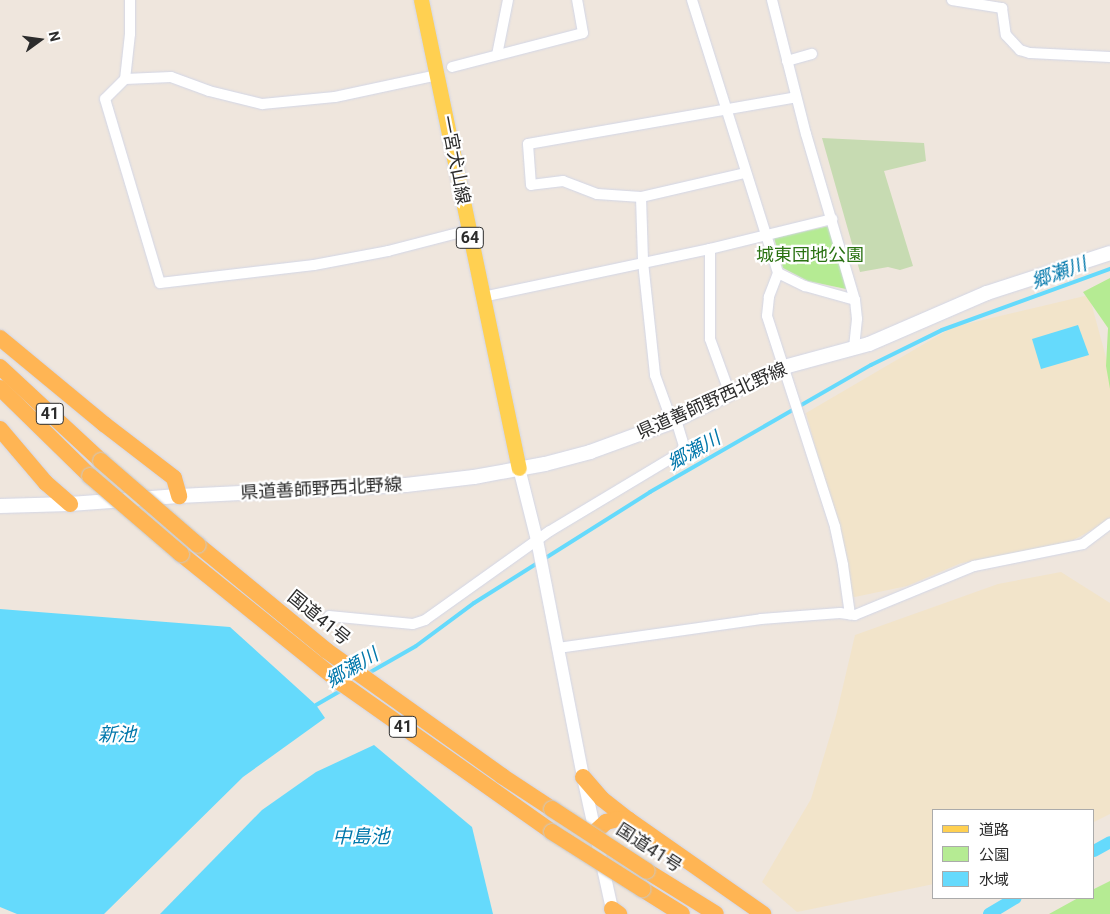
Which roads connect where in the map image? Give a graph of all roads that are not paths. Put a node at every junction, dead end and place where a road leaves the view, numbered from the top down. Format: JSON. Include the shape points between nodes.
{"nodes":[{"id":1,"x":130,"y":0,"type":"edge"},
{"id":2,"x":421,"y":0,"type":"edge"},
{"id":3,"x":508,"y":0,"type":"edge"},
{"id":4,"x":577,"y":0,"type":"edge"},
{"id":5,"x":692,"y":0,"type":"edge"},
{"id":6,"x":772,"y":0,"type":"edge"},
{"id":7,"x":952,"y":0,"type":"edge"},
{"id":8,"x":1002,"y":4,"type":"edge"},
{"id":9,"x":812,"y":54,"type":"dead end"},
{"id":10,"x":497,"y":55,"type":"junction"},
{"id":11,"x":1110,"y":57,"type":"edge"},
{"id":12,"x":786,"y":61,"type":"junction"},
{"id":13,"x":452,"y":67,"type":"dead end"},
{"id":14,"x":438,"y":75,"type":"junction"},
{"id":15,"x":125,"y":79,"type":"junction"},
{"id":16,"x":796,"y":97,"type":"junction"},
{"id":17,"x":727,"y":108,"type":"junction"},
{"id":18,"x":745,"y":173,"type":"junction"},
{"id":19,"x":640,"y":197,"type":"junction"},
{"id":20,"x":832,"y":219,"type":"junction"},
{"id":21,"x":469,"y":230,"type":"junction"},
{"id":22,"x":767,"y":234,"type":"junction"},
{"id":23,"x":710,"y":249,"type":"junction"},
{"id":24,"x":1110,"y":253,"type":"edge"},
{"id":25,"x":644,"y":262,"type":"junction"},
{"id":26,"x":778,"y":273,"type":"junction"},
{"id":27,"x":482,"y":297,"type":"junction"},
{"id":28,"x":855,"y":300,"type":"junction"},
{"id":29,"x":0,"y":338,"type":"edge"},
{"id":30,"x":854,"y":346,"type":"junction"},
{"id":31,"x":0,"y":367,"type":"edge"},
{"id":32,"x":784,"y":367,"type":"junction"},
{"id":33,"x":0,"y":388,"type":"edge"},
{"id":34,"x":730,"y":394,"type":"junction"},
{"id":35,"x":674,"y":421,"type":"junction"},
{"id":36,"x":0,"y":429,"type":"edge"},
{"id":37,"x":519,"y":468,"type":"junction"},
{"id":38,"x":178,"y":496,"type":"junction"},
{"id":39,"x":70,"y":504,"type":"junction"},
{"id":40,"x":0,"y":506,"type":"edge"},
{"id":41,"x":1110,"y":524,"type":"edge"},
{"id":42,"x":537,"y":540,"type":"junction"},
{"id":43,"x":850,"y":615,"type":"junction"},
{"id":44,"x":329,"y":616,"type":"dead end"},
{"id":45,"x":558,"y":648,"type":"junction"},
{"id":46,"x":583,"y":777,"type":"junction"},
{"id":47,"x":629,"y":820,"type":"junction"},
{"id":48,"x":595,"y":832,"type":"junction"},
{"id":49,"x":615,"y":912,"type":"edge"},
{"id":50,"x":682,"y":914,"type":"edge"},
{"id":51,"x":716,"y":914,"type":"edge"},
{"id":52,"x":763,"y":914,"type":"edge"}],
"edges":[{"from":1,"to":15,"type":"street"},
{"from":2,"to":14,"type":"main road","name":"一宮犬山線","number":"64"},
{"from":3,"to":10,"type":"street"},
{"from":4,"to":10,"type":"street","via":[[583,33]]},
{"from":5,"to":17,"type":"street"},
{"from":6,"to":12,"type":"street"},
{"from":7,"to":8,"type":"street"},
{"from":8,"to":11,"type":"street","via":[[1006,35],[1020,50]]},
{"from":9,"to":12,"type":"street"},
{"from":10,"to":13,"type":"street"},
{"from":12,"to":16,"type":"street"},
{"from":14,"to":15,"type":"street","via":[[335,97],[262,104],[171,78]]},
{"from":14,"to":21,"type":"main road","name":"一宮犬山線","number":"64"},
{"from":15,"to":21,"type":"street","via":[[105,99],[160,283],[314,265],[388,251]]},
{"from":16,"to":17,"type":"street"},
{"from":16,"to":20,"type":"street"},
{"from":17,"to":18,"type":"street"},
{"from":17,"to":19,"type":"street","via":[[528,144],[531,185],[563,181],[597,194]]},
{"from":18,"to":19,"type":"street"},
{"from":18,"to":22,"type":"street"},
{"from":19,"to":25,"type":"street"},
{"from":20,"to":22,"type":"street"},
{"from":20,"to":28,"type":"street"},
{"from":21,"to":27,"type":"main road","name":"一宮犬山線","number":"64"},
{"from":22,"to":23,"type":"street"},
{"from":22,"to":26,"type":"street"},
{"from":23,"to":25,"type":"street"},
{"from":23,"to":34,"type":"street","via":[[710,339]]},
{"from":24,"to":30,"type":"main road","name":"県道善師野西北野線","via":[[987,293],[868,344]]},
{"from":25,"to":27,"type":"street"},
{"from":25,"to":35,"type":"street","via":[[656,374]]},
{"from":26,"to":28,"type":"street","via":[[805,286]]},
{"from":26,"to":32,"type":"street","via":[[766,316]]},
{"from":27,"to":37,"type":"main road","name":"一宮犬山線","number":"64"},
{"from":28,"to":30,"type":"street"},
{"from":29,"to":38,"type":"highway","via":[[174,478]]},
{"from":30,"to":32,"type":"main road","name":"県道善師野西北野線"},
{"from":31,"to":51,"type":"highway","name":"国道41号","number":"41","bridge":true,"via":[[101,461],[327,651],[502,776]]},
{"from":32,"to":34,"type":"main road","name":"県道善師野西北野線"},
{"from":32,"to":43,"type":"street","via":[[835,527]]},
{"from":33,"to":50,"type":"highway","number":"41","bridge":true,"via":[[90,476],[313,661],[552,832]]},
{"from":34,"to":35,"type":"main road","name":"県道善師野西北野線"},
{"from":35,"to":37,"type":"main road","name":"県道善師野西北野線","via":[[590,452]]},
{"from":35,"to":42,"type":"street","via":[[684,446],[680,452]]},
{"from":36,"to":39,"type":"highway","via":[[46,483]]},
{"from":37,"to":38,"type":"main road","name":"県道善師野西北野線","via":[[474,478],[406,485]]},
{"from":37,"to":42,"type":"street"},
{"from":38,"to":39,"type":"main road","name":"県道善師野西北野線"},
{"from":39,"to":40,"type":"main road","name":"県道善師野西北野線"},
{"from":41,"to":43,"type":"street","via":[[1083,544],[974,566]]},
{"from":42,"to":44,"type":"street","via":[[425,620],[413,624]]},
{"from":42,"to":45,"type":"street"},
{"from":43,"to":45,"type":"street","via":[[761,619]]},
{"from":45,"to":46,"type":"street"},
{"from":46,"to":47,"type":"highway","via":[[602,799]]},
{"from":46,"to":48,"type":"street"},
{"from":47,"to":48,"type":"highway","via":[[606,822]]},
{"from":47,"to":52,"type":"highway"},
{"from":48,"to":49,"type":"street"}]}
